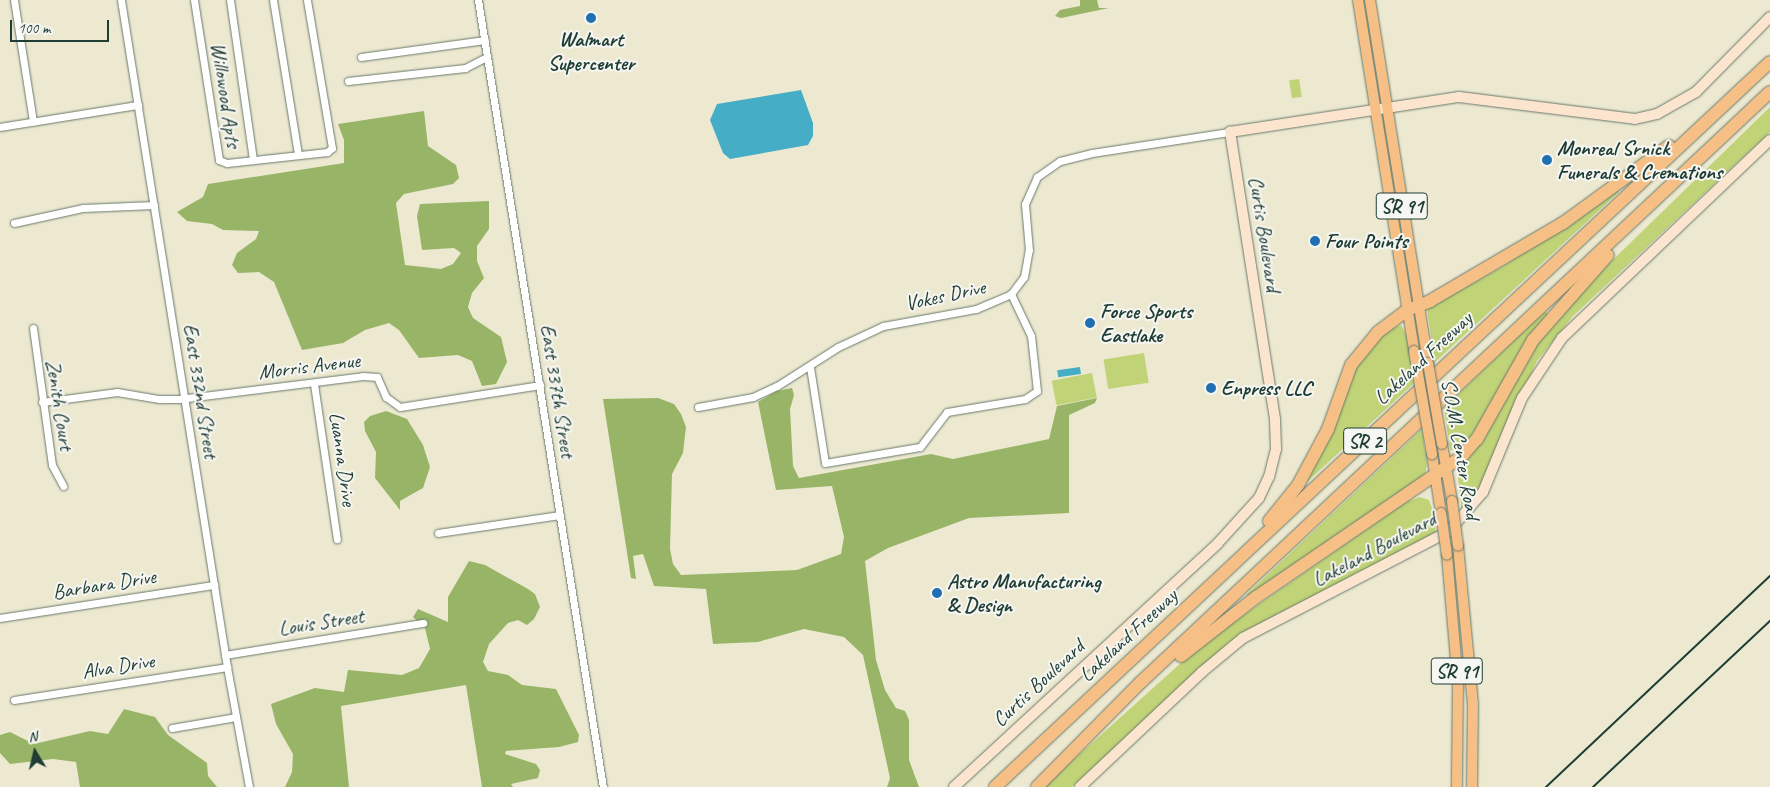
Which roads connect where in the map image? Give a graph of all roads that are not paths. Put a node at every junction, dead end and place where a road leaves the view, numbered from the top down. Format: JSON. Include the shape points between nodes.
{"nodes":[{"id":1,"x":14,"y":0,"type":"edge"},
{"id":2,"x":121,"y":0,"type":"edge"},
{"id":3,"x":194,"y":0,"type":"edge"},
{"id":4,"x":230,"y":0,"type":"edge"},
{"id":5,"x":273,"y":0,"type":"edge"},
{"id":6,"x":307,"y":0,"type":"edge"},
{"id":7,"x":478,"y":0,"type":"edge"},
{"id":8,"x":1358,"y":0,"type":"edge"},
{"id":9,"x":1370,"y":0,"type":"edge"},
{"id":10,"x":1770,"y":17,"type":"edge"},
{"id":11,"x":485,"y":40,"type":"junction"},
{"id":12,"x":487,"y":57,"type":"junction"},
{"id":13,"x":361,"y":58,"type":"dead end"},
{"id":14,"x":1770,"y":62,"type":"edge"},
{"id":15,"x":348,"y":81,"type":"dead end"},
{"id":16,"x":1770,"y":92,"type":"edge"},
{"id":17,"x":1734,"y":95,"type":"junction"},
{"id":18,"x":138,"y":105,"type":"junction"},
{"id":19,"x":1382,"y":107,"type":"junction"},
{"id":20,"x":33,"y":122,"type":"junction"},
{"id":21,"x":0,"y":127,"type":"edge"},
{"id":22,"x":1230,"y":132,"type":"junction"},
{"id":23,"x":1770,"y":140,"type":"edge"},
{"id":24,"x":298,"y":155,"type":"junction"},
{"id":25,"x":253,"y":160,"type":"junction"},
{"id":26,"x":154,"y":205,"type":"junction"},
{"id":27,"x":14,"y":223,"type":"dead end"},
{"id":28,"x":1011,"y":294,"type":"junction"},
{"id":29,"x":1413,"y":308,"type":"junction"},
{"id":30,"x":33,"y":328,"type":"dead end"},
{"id":31,"x":810,"y":367,"type":"junction"},
{"id":32,"x":314,"y":384,"type":"junction"},
{"id":33,"x":540,"y":385,"type":"junction"},
{"id":34,"x":184,"y":398,"type":"junction"},
{"id":35,"x":42,"y":402,"type":"junction"},
{"id":36,"x":698,"y":407,"type":"dead end"},
{"id":37,"x":1446,"y":468,"type":"junction"},
{"id":38,"x":1435,"y":476,"type":"junction"},
{"id":39,"x":63,"y":486,"type":"dead end"},
{"id":40,"x":560,"y":515,"type":"junction"},
{"id":41,"x":438,"y":533,"type":"dead end"},
{"id":42,"x":337,"y":539,"type":"dead end"},
{"id":43,"x":1242,"y":555,"type":"junction"},
{"id":44,"x":214,"y":585,"type":"junction"},
{"id":45,"x":0,"y":618,"type":"edge"},
{"id":46,"x":423,"y":623,"type":"dead end"},
{"id":47,"x":225,"y":655,"type":"junction"},
{"id":48,"x":227,"y":667,"type":"junction"},
{"id":49,"x":1142,"y":682,"type":"junction"},
{"id":50,"x":14,"y":700,"type":"dead end"},
{"id":51,"x":236,"y":717,"type":"junction"},
{"id":52,"x":172,"y":728,"type":"dead end"},
{"id":53,"x":249,"y":787,"type":"edge"},
{"id":54,"x":604,"y":787,"type":"edge"},
{"id":55,"x":954,"y":787,"type":"edge"},
{"id":56,"x":996,"y":787,"type":"edge"},
{"id":57,"x":1037,"y":787,"type":"edge"},
{"id":58,"x":1080,"y":787,"type":"edge"},
{"id":59,"x":1457,"y":787,"type":"edge"},
{"id":60,"x":1472,"y":787,"type":"edge"}],
"edges":[{"from":1,"to":20,"type":"street"},
{"from":2,"to":18,"type":"street","name":"East 332nd Street"},
{"from":3,"to":25,"type":"street","name":"Willowood Apts","via":[[219,160],[227,163]]},
{"from":4,"to":25,"type":"street","name":"Willowood Apts"},
{"from":5,"to":24,"type":"street"},
{"from":6,"to":24,"type":"street","name":"Willowood Apts","via":[[332,148],[327,152]]},
{"from":7,"to":11,"type":"street","name":"East 337th Street"},
{"from":8,"to":19,"type":"main road","name":"S.O.M. Center Road","number":"SR 91"},
{"from":9,"to":19,"type":"main road","name":"S.O.M. Center Road","number":"SR 91"},
{"from":10,"to":19,"type":"street","via":[[1696,92],[1657,114],[1635,119],[1610,118],[1459,97]]},
{"from":11,"to":12,"type":"street","name":"East 337th Street"},
{"from":11,"to":13,"type":"street"},
{"from":12,"to":15,"type":"street","via":[[465,68]]},
{"from":12,"to":33,"type":"street","name":"East 337th Street"},
{"from":14,"to":17,"type":"highway","name":"Lakeland Freeway","number":"SR 2"},
{"from":16,"to":37,"type":"highway","via":[[1566,300],[1533,340],[1477,440]]},
{"from":16,"to":49,"type":"highway","name":"Lakeland Freeway","number":"SR 2"},
{"from":17,"to":29,"type":"highway","via":[[1564,223]]},
{"from":17,"to":43,"type":"highway","name":"Lakeland Freeway","number":"SR 2"},
{"from":18,"to":20,"type":"street"},
{"from":18,"to":26,"type":"street","name":"East 332nd Street"},
{"from":19,"to":22,"type":"street"},
{"from":19,"to":29,"type":"main road","name":"S.O.M. Center Road","number":"SR 91"},
{"from":20,"to":21,"type":"street"},
{"from":22,"to":28,"type":"street","name":"Vokes Drive","via":[[1092,153],[1060,161],[1037,177],[1025,204],[1030,250],[1024,277]]},
{"from":22,"to":55,"type":"street","name":"Curtis Boulevard","via":[[1276,419],[1276,449],[1259,498],[1218,543]]},
{"from":23,"to":58,"type":"street","name":"Lakeland Boulevard","via":[[1562,338],[1522,398],[1484,492],[1450,531],[1263,626],[1231,646]]},
{"from":24,"to":25,"type":"street","name":"Willowood Apts"},
{"from":26,"to":27,"type":"street","via":[[83,208]]},
{"from":26,"to":34,"type":"street","name":"East 332nd Street"},
{"from":28,"to":31,"type":"street","name":"Vokes Drive","via":[[976,309],[883,326],[838,347]]},
{"from":28,"to":31,"type":"street","via":[[1031,336],[1038,391],[1025,400],[947,412],[920,447],[825,464]]},
{"from":29,"to":37,"type":"main road","name":"S.O.M. Center Road","number":"SR 91","bridge":true,"via":[[1424,341]]},
{"from":29,"to":38,"type":"main road","name":"S.O.M. Center Road","number":"SR 91","bridge":true,"via":[[1414,350]]},
{"from":29,"to":43,"type":"highway","via":[[1378,332],[1359,353],[1346,377],[1328,429],[1298,485]]},
{"from":30,"to":35,"type":"street","name":"Zenith Court"},
{"from":31,"to":36,"type":"street","name":"Vokes Drive","via":[[753,397]]},
{"from":32,"to":33,"type":"street","name":"Morris Avenue","via":[[376,377],[386,397],[400,407]]},
{"from":32,"to":34,"type":"street","name":"Morris Avenue"},
{"from":32,"to":42,"type":"street","name":"Luanna Drive"},
{"from":33,"to":40,"type":"street","name":"East 337th Street"},
{"from":34,"to":35,"type":"street","name":"Morris Avenue","via":[[159,399],[117,392]]},
{"from":34,"to":44,"type":"street","name":"East 332nd Street"},
{"from":35,"to":39,"type":"street","name":"Zenith Court","via":[[52,465]]},
{"from":37,"to":38,"type":"highway"},
{"from":37,"to":60,"type":"main road","name":"S.O.M. Center Road","number":"SR 91","bridge":true,"via":[[1458,546],[1473,704]]},
{"from":38,"to":49,"type":"highway","via":[[1255,598]]},
{"from":38,"to":59,"type":"main road","name":"S.O.M. Center Road","number":"SR 91","bridge":true,"via":[[1447,555],[1458,683]]},
{"from":40,"to":41,"type":"street"},
{"from":40,"to":54,"type":"street","name":"East 337th Street"},
{"from":43,"to":56,"type":"highway","name":"Lakeland Freeway","number":"SR 2"},
{"from":44,"to":45,"type":"street","name":"Barbara Drive"},
{"from":44,"to":47,"type":"street","name":"East 332nd Street"},
{"from":46,"to":47,"type":"street","name":"Louis Street"},
{"from":47,"to":48,"type":"street","name":"East 332nd Street"},
{"from":48,"to":50,"type":"street","name":"Alva Drive"},
{"from":48,"to":51,"type":"street","name":"East 332nd Street"},
{"from":49,"to":57,"type":"highway","name":"Lakeland Freeway","number":"SR 2"},
{"from":51,"to":52,"type":"street"},
{"from":51,"to":53,"type":"street","name":"East 332nd Street"}]}
